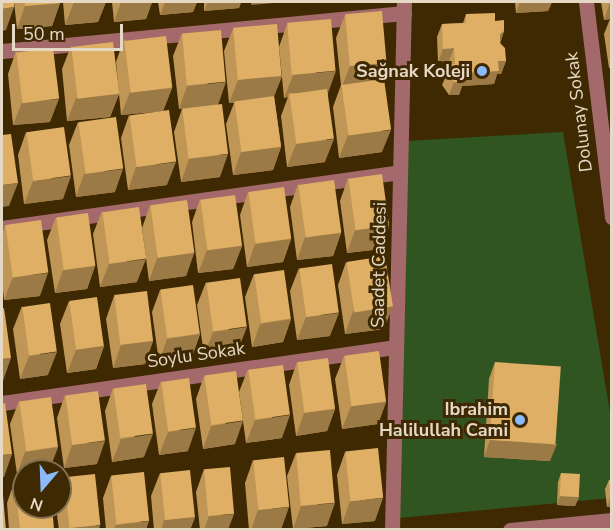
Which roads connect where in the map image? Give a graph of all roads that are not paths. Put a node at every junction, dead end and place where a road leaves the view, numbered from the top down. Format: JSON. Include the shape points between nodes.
{"nodes":[{"id":1,"x":586,"y":2,"type":"edge"},
{"id":2,"x":404,"y":8,"type":"edge"},
{"id":3,"x":2,"y":51,"type":"edge"},
{"id":4,"x":400,"y":172,"type":"junction"},
{"id":5,"x":612,"y":217,"type":"edge"},
{"id":6,"x":2,"y":228,"type":"edge"},
{"id":7,"x":396,"y":347,"type":"junction"},
{"id":8,"x":2,"y":403,"type":"edge"},
{"id":9,"x":612,"y":520,"type":"edge"},
{"id":10,"x":392,"y":530,"type":"edge"},
{"id":11,"x":510,"y":530,"type":"edge"}],
"edges":[{"from":1,"to":5,"type":"street","name":"Dolunay Sokak"},
{"from":2,"to":3,"type":"street"},
{"from":2,"to":4,"type":"street","name":"Saadet Caddesi"},
{"from":4,"to":6,"type":"street"},
{"from":4,"to":7,"type":"street","name":"Saadet Caddesi"},
{"from":7,"to":8,"type":"street","name":"Soylu Sokak"},
{"from":7,"to":10,"type":"street","name":"Saadet Caddesi"},
{"from":9,"to":11,"type":"street"}]}
